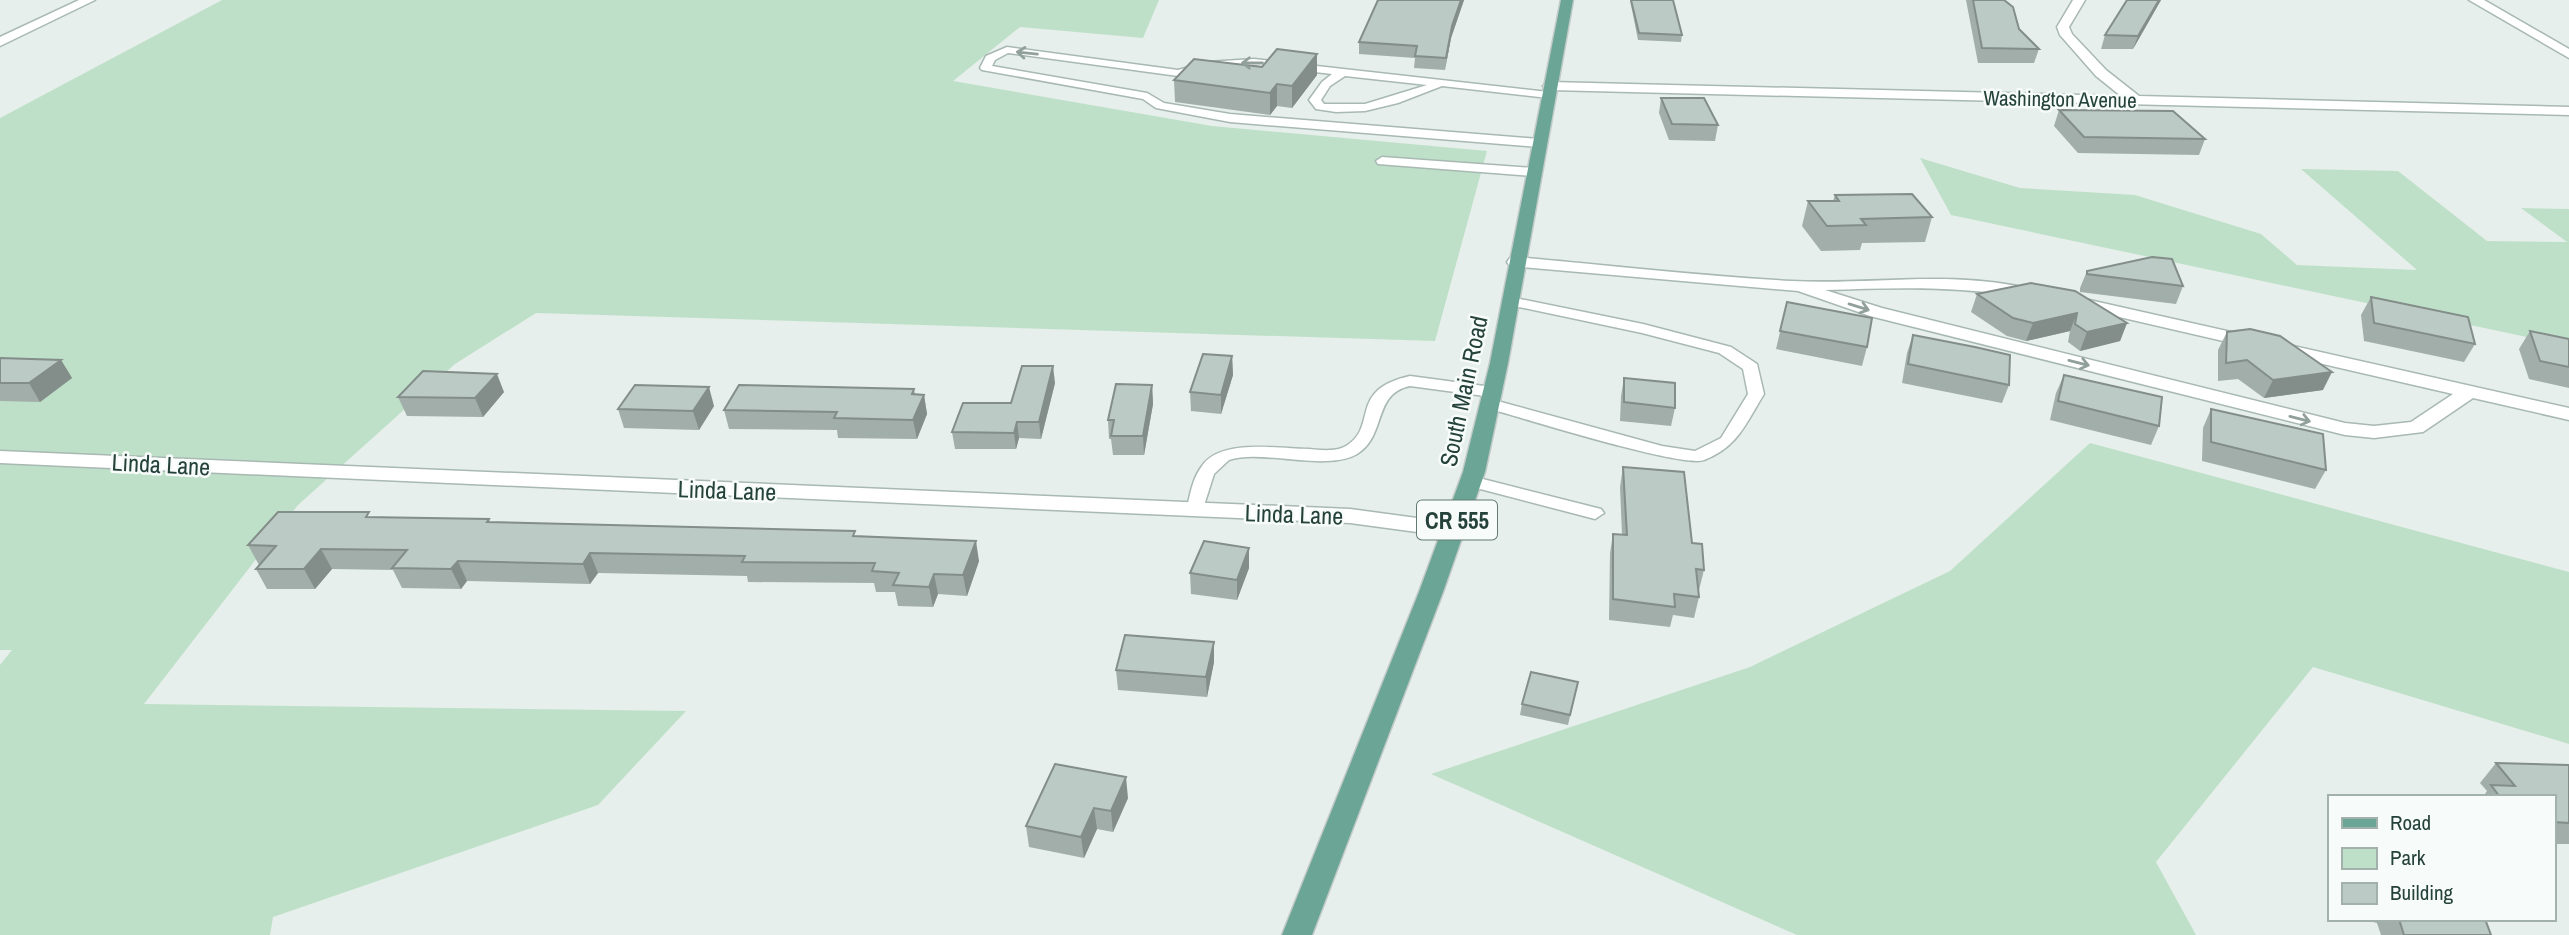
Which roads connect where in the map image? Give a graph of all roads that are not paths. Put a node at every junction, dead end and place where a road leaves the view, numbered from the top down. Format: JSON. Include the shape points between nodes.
{"nodes":[{"id":1,"x":89,"y":0,"type":"edge"},
{"id":2,"x":1567,"y":0,"type":"edge"},
{"id":3,"x":2080,"y":0,"type":"edge"},
{"id":4,"x":2475,"y":0,"type":"edge"},
{"id":5,"x":0,"y":42,"type":"edge"},
{"id":6,"x":2569,"y":54,"type":"edge"},
{"id":7,"x":1344,"y":71,"type":"junction"},
{"id":8,"x":1442,"y":83,"type":"junction"},
{"id":9,"x":1549,"y":90,"type":"junction"},
{"id":10,"x":2136,"y":101,"type":"junction"},
{"id":11,"x":2569,"y":111,"type":"edge"},
{"id":12,"x":1538,"y":143,"type":"junction"},
{"id":13,"x":1382,"y":161,"type":"dead end"},
{"id":14,"x":1533,"y":172,"type":"junction"},
{"id":15,"x":1516,"y":262,"type":"junction"},
{"id":16,"x":1794,"y":286,"type":"junction"},
{"id":17,"x":1510,"y":301,"type":"junction"},
{"id":18,"x":2470,"y":391,"type":"junction"},
{"id":19,"x":1491,"y":398,"type":"junction"},
{"id":20,"x":2569,"y":414,"type":"edge"},
{"id":21,"x":0,"y":457,"type":"edge"},
{"id":22,"x":1471,"y":481,"type":"junction"},
{"id":23,"x":1195,"y":511,"type":"junction"},
{"id":24,"x":1595,"y":513,"type":"dead end"},
{"id":25,"x":1454,"y":530,"type":"junction"},
{"id":26,"x":1297,"y":935,"type":"edge"}],
"edges":[{"from":1,"to":5,"type":"street"},
{"from":2,"to":9,"type":"main road","name":"South Main Road","number":"CR 555"},
{"from":3,"to":10,"type":"street","via":[[2063,27],[2066,34],[2101,73]]},
{"from":4,"to":6,"type":"street"},
{"from":7,"to":8,"type":"lane"},
{"from":7,"to":8,"type":"lane","via":[[1326,84],[1315,100],[1320,107],[1345,112],[1376,106]]},
{"from":7,"to":12,"type":"lane","one_way":true,"via":[[1254,62],[1207,65],[1173,77],[1007,51],[990,58],[986,68],[1152,92],[1160,106],[1230,118]]},
{"from":8,"to":9,"type":"lane"},
{"from":9,"to":10,"type":"street","name":"Washington Avenue"},
{"from":9,"to":12,"type":"main road","name":"South Main Road","number":"CR 555"},
{"from":10,"to":11,"type":"street","name":"Washington Avenue"},
{"from":12,"to":14,"type":"main road","name":"South Main Road","number":"CR 555"},
{"from":13,"to":14,"type":"lane"},
{"from":14,"to":15,"type":"main road","name":"South Main Road","number":"CR 555"},
{"from":15,"to":16,"type":"street"},
{"from":15,"to":17,"type":"main road","name":"South Main Road","number":"CR 555"},
{"from":16,"to":18,"type":"street","via":[[1937,282],[1991,286]]},
{"from":16,"to":18,"type":"street","one_way":true,"via":[[1876,312],[2345,429],[2385,432],[2416,428]]},
{"from":17,"to":19,"type":"main road","name":"South Main Road","number":"CR 555"},
{"from":17,"to":19,"type":"lane","via":[[1725,350],[1751,368],[1756,394],[1727,442],[1698,457],[1661,451]]},
{"from":18,"to":20,"type":"street"},
{"from":19,"to":22,"type":"main road","name":"South Main Road","number":"CR 555"},
{"from":19,"to":23,"type":"lane","via":[[1410,381],[1392,385],[1380,396],[1364,439],[1350,451],[1218,456],[1209,466]]},
{"from":21,"to":23,"type":"street","name":"Linda Lane"},
{"from":22,"to":24,"type":"lane"},
{"from":22,"to":25,"type":"main road","name":"South Main Road","number":"CR 555"},
{"from":23,"to":25,"type":"street","name":"Linda Lane","via":[[1350,516]]},
{"from":25,"to":26,"type":"main road","name":"South Main Road","number":"CR 555"}]}
